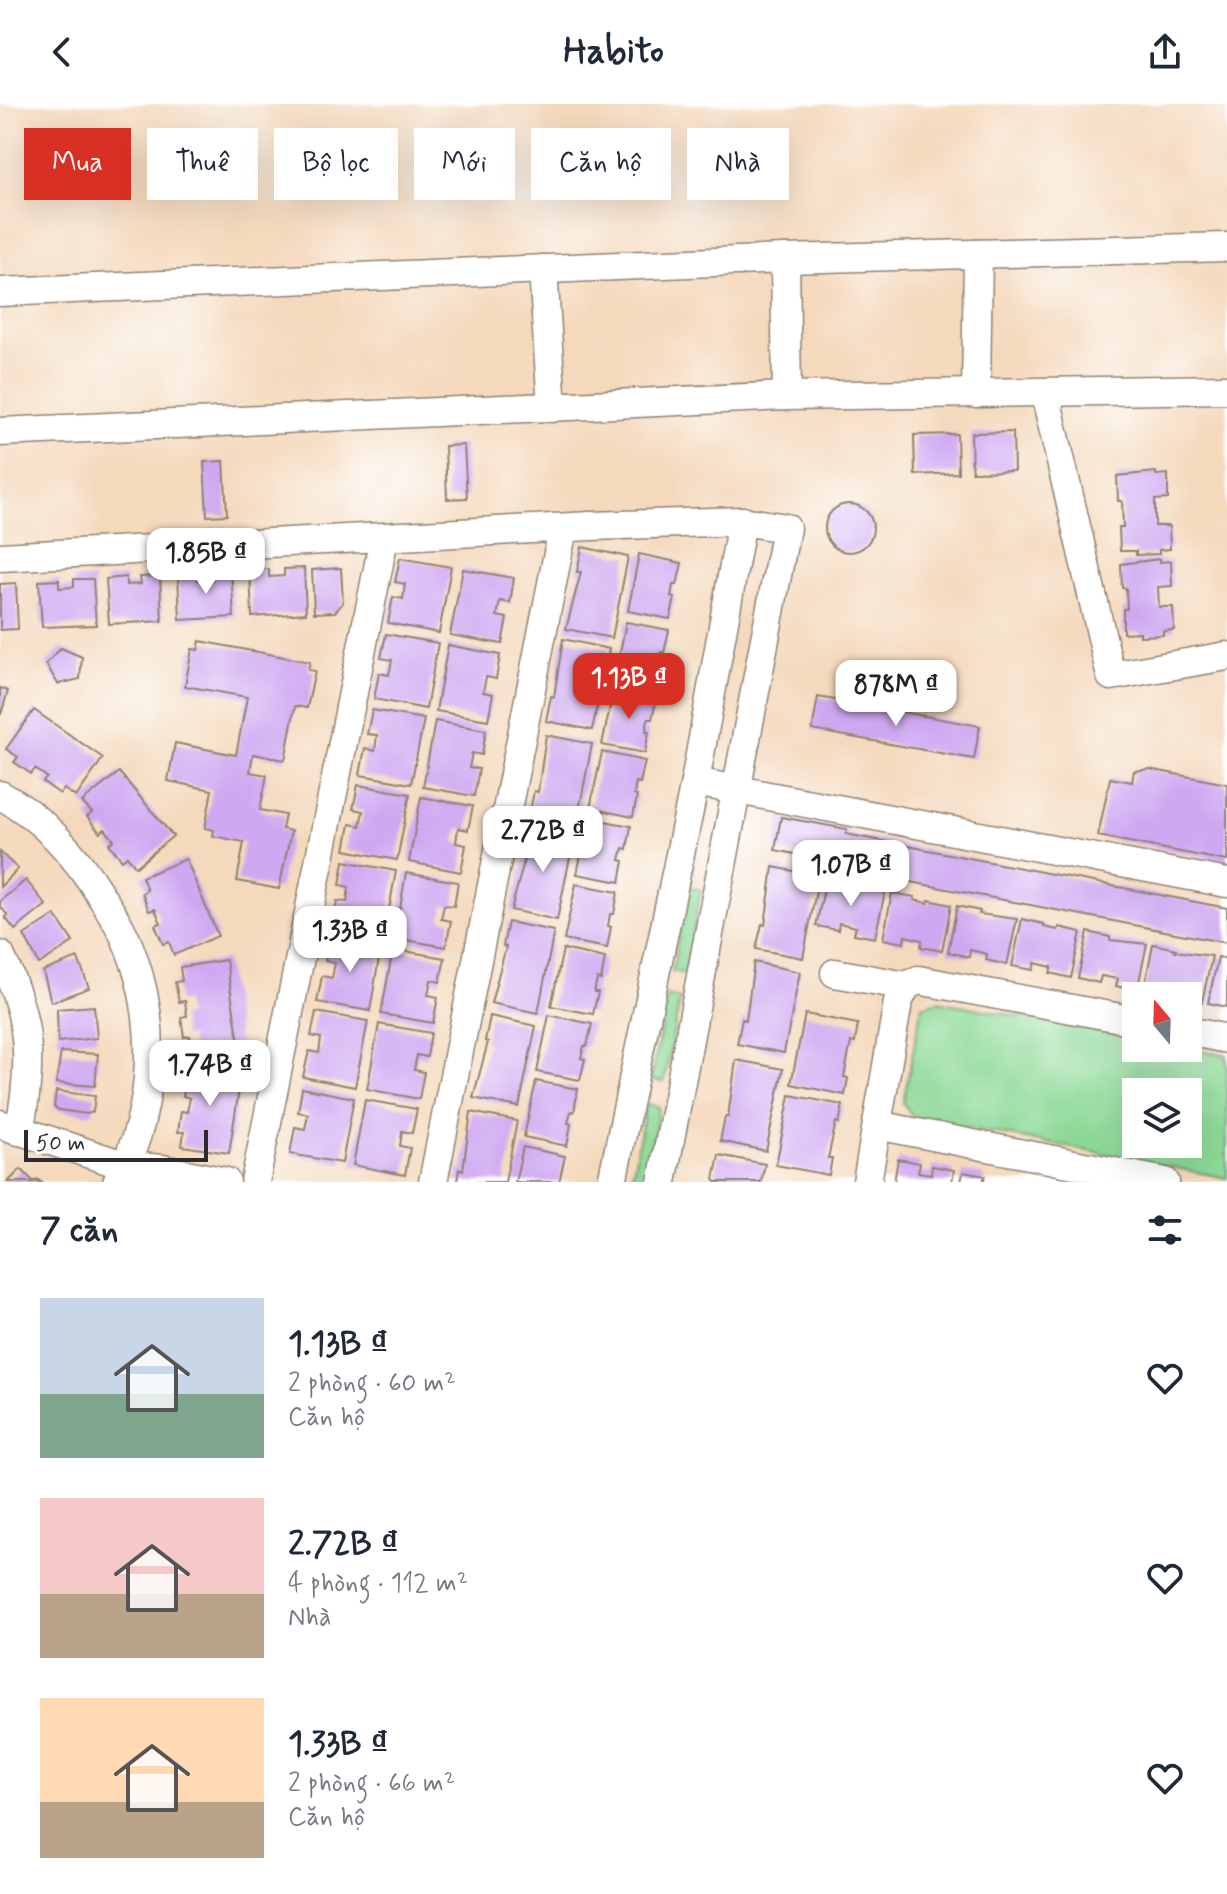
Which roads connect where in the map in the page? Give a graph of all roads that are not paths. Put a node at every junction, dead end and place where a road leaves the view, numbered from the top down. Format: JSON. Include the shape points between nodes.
{"nodes":[{"id":1,"x":1227,"y":247,"type":"edge"},
{"id":2,"x":978,"y":254,"type":"junction"},
{"id":3,"x":785,"y":259,"type":"junction"},
{"id":4,"x":543,"y":269,"type":"junction"},
{"id":5,"x":0,"y":292,"type":"edge"},
{"id":6,"x":1227,"y":389,"type":"edge"},
{"id":7,"x":1045,"y":393,"type":"junction"},
{"id":8,"x":976,"y":394,"type":"junction"},
{"id":9,"x":787,"y":396,"type":"junction"},
{"id":10,"x":552,"y":408,"type":"junction"},
{"id":11,"x":0,"y":432,"type":"edge"},
{"id":12,"x":742,"y":521,"type":"junction"},
{"id":13,"x":563,"y":528,"type":"junction"},
{"id":14,"x":384,"y":538,"type":"junction"},
{"id":15,"x":0,"y":557,"type":"edge"},
{"id":16,"x":1227,"y":656,"type":"edge"},
{"id":17,"x":695,"y":782,"type":"junction"},
{"id":18,"x":737,"y":790,"type":"junction"},
{"id":19,"x":0,"y":795,"type":"edge"},
{"id":20,"x":1227,"y":883,"type":"edge"},
{"id":21,"x":0,"y":955,"type":"edge"},
{"id":22,"x":835,"y":973,"type":"dead end"},
{"id":23,"x":906,"y":986,"type":"junction"},
{"id":24,"x":1122,"y":1018,"type":"edge"},
{"id":25,"x":1202,"y":1034,"type":"edge"},
{"id":26,"x":1227,"y":1039,"type":"edge"},
{"id":27,"x":877,"y":1125,"type":"junction"},
{"id":28,"x":9,"y":1127,"type":"edge"},
{"id":29,"x":122,"y":1174,"type":"edge"},
{"id":30,"x":226,"y":1182,"type":"edge"},
{"id":31,"x":255,"y":1182,"type":"edge"},
{"id":32,"x":433,"y":1182,"type":"edge"},
{"id":33,"x":612,"y":1182,"type":"edge"},
{"id":34,"x":662,"y":1182,"type":"edge"},
{"id":35,"x":867,"y":1182,"type":"edge"},
{"id":36,"x":1165,"y":1182,"type":"edge"}],
"edges":[{"from":1,"to":2,"type":"street"},
{"from":2,"to":3,"type":"street"},
{"from":2,"to":8,"type":"street"},
{"from":3,"to":4,"type":"street"},
{"from":3,"to":9,"type":"street"},
{"from":4,"to":5,"type":"street"},
{"from":4,"to":10,"type":"street"},
{"from":6,"to":7,"type":"street"},
{"from":7,"to":8,"type":"street"},
{"from":7,"to":16,"type":"street","via":[[1111,676]]},
{"from":8,"to":9,"type":"street"},
{"from":9,"to":10,"type":"street"},
{"from":10,"to":11,"type":"street"},
{"from":12,"to":13,"type":"street"},
{"from":12,"to":17,"type":"street"},
{"from":12,"to":18,"type":"street","via":[[786,528]]},
{"from":13,"to":14,"type":"street"},
{"from":13,"to":32,"type":"street"},
{"from":14,"to":15,"type":"street"},
{"from":14,"to":31,"type":"street"},
{"from":17,"to":18,"type":"street"},
{"from":17,"to":33,"type":"street"},
{"from":18,"to":20,"type":"street"},
{"from":18,"to":34,"type":"street"},
{"from":19,"to":29,"type":"street","via":[[66,847],[123,932],[135,965],[149,1027],[148,1084],[137,1140]]},
{"from":21,"to":28,"type":"street","via":[[24,1014],[29,1049],[28,1081]]},
{"from":22,"to":23,"type":"street"},
{"from":23,"to":24,"type":"street","via":[[918,980]]},
{"from":23,"to":27,"type":"street","via":[[898,1002]]},
{"from":25,"to":26,"type":"street"},
{"from":27,"to":35,"type":"street"},
{"from":27,"to":36,"type":"street"},
{"from":28,"to":29,"type":"street"},
{"from":29,"to":30,"type":"street","via":[[162,1169]]}]}
